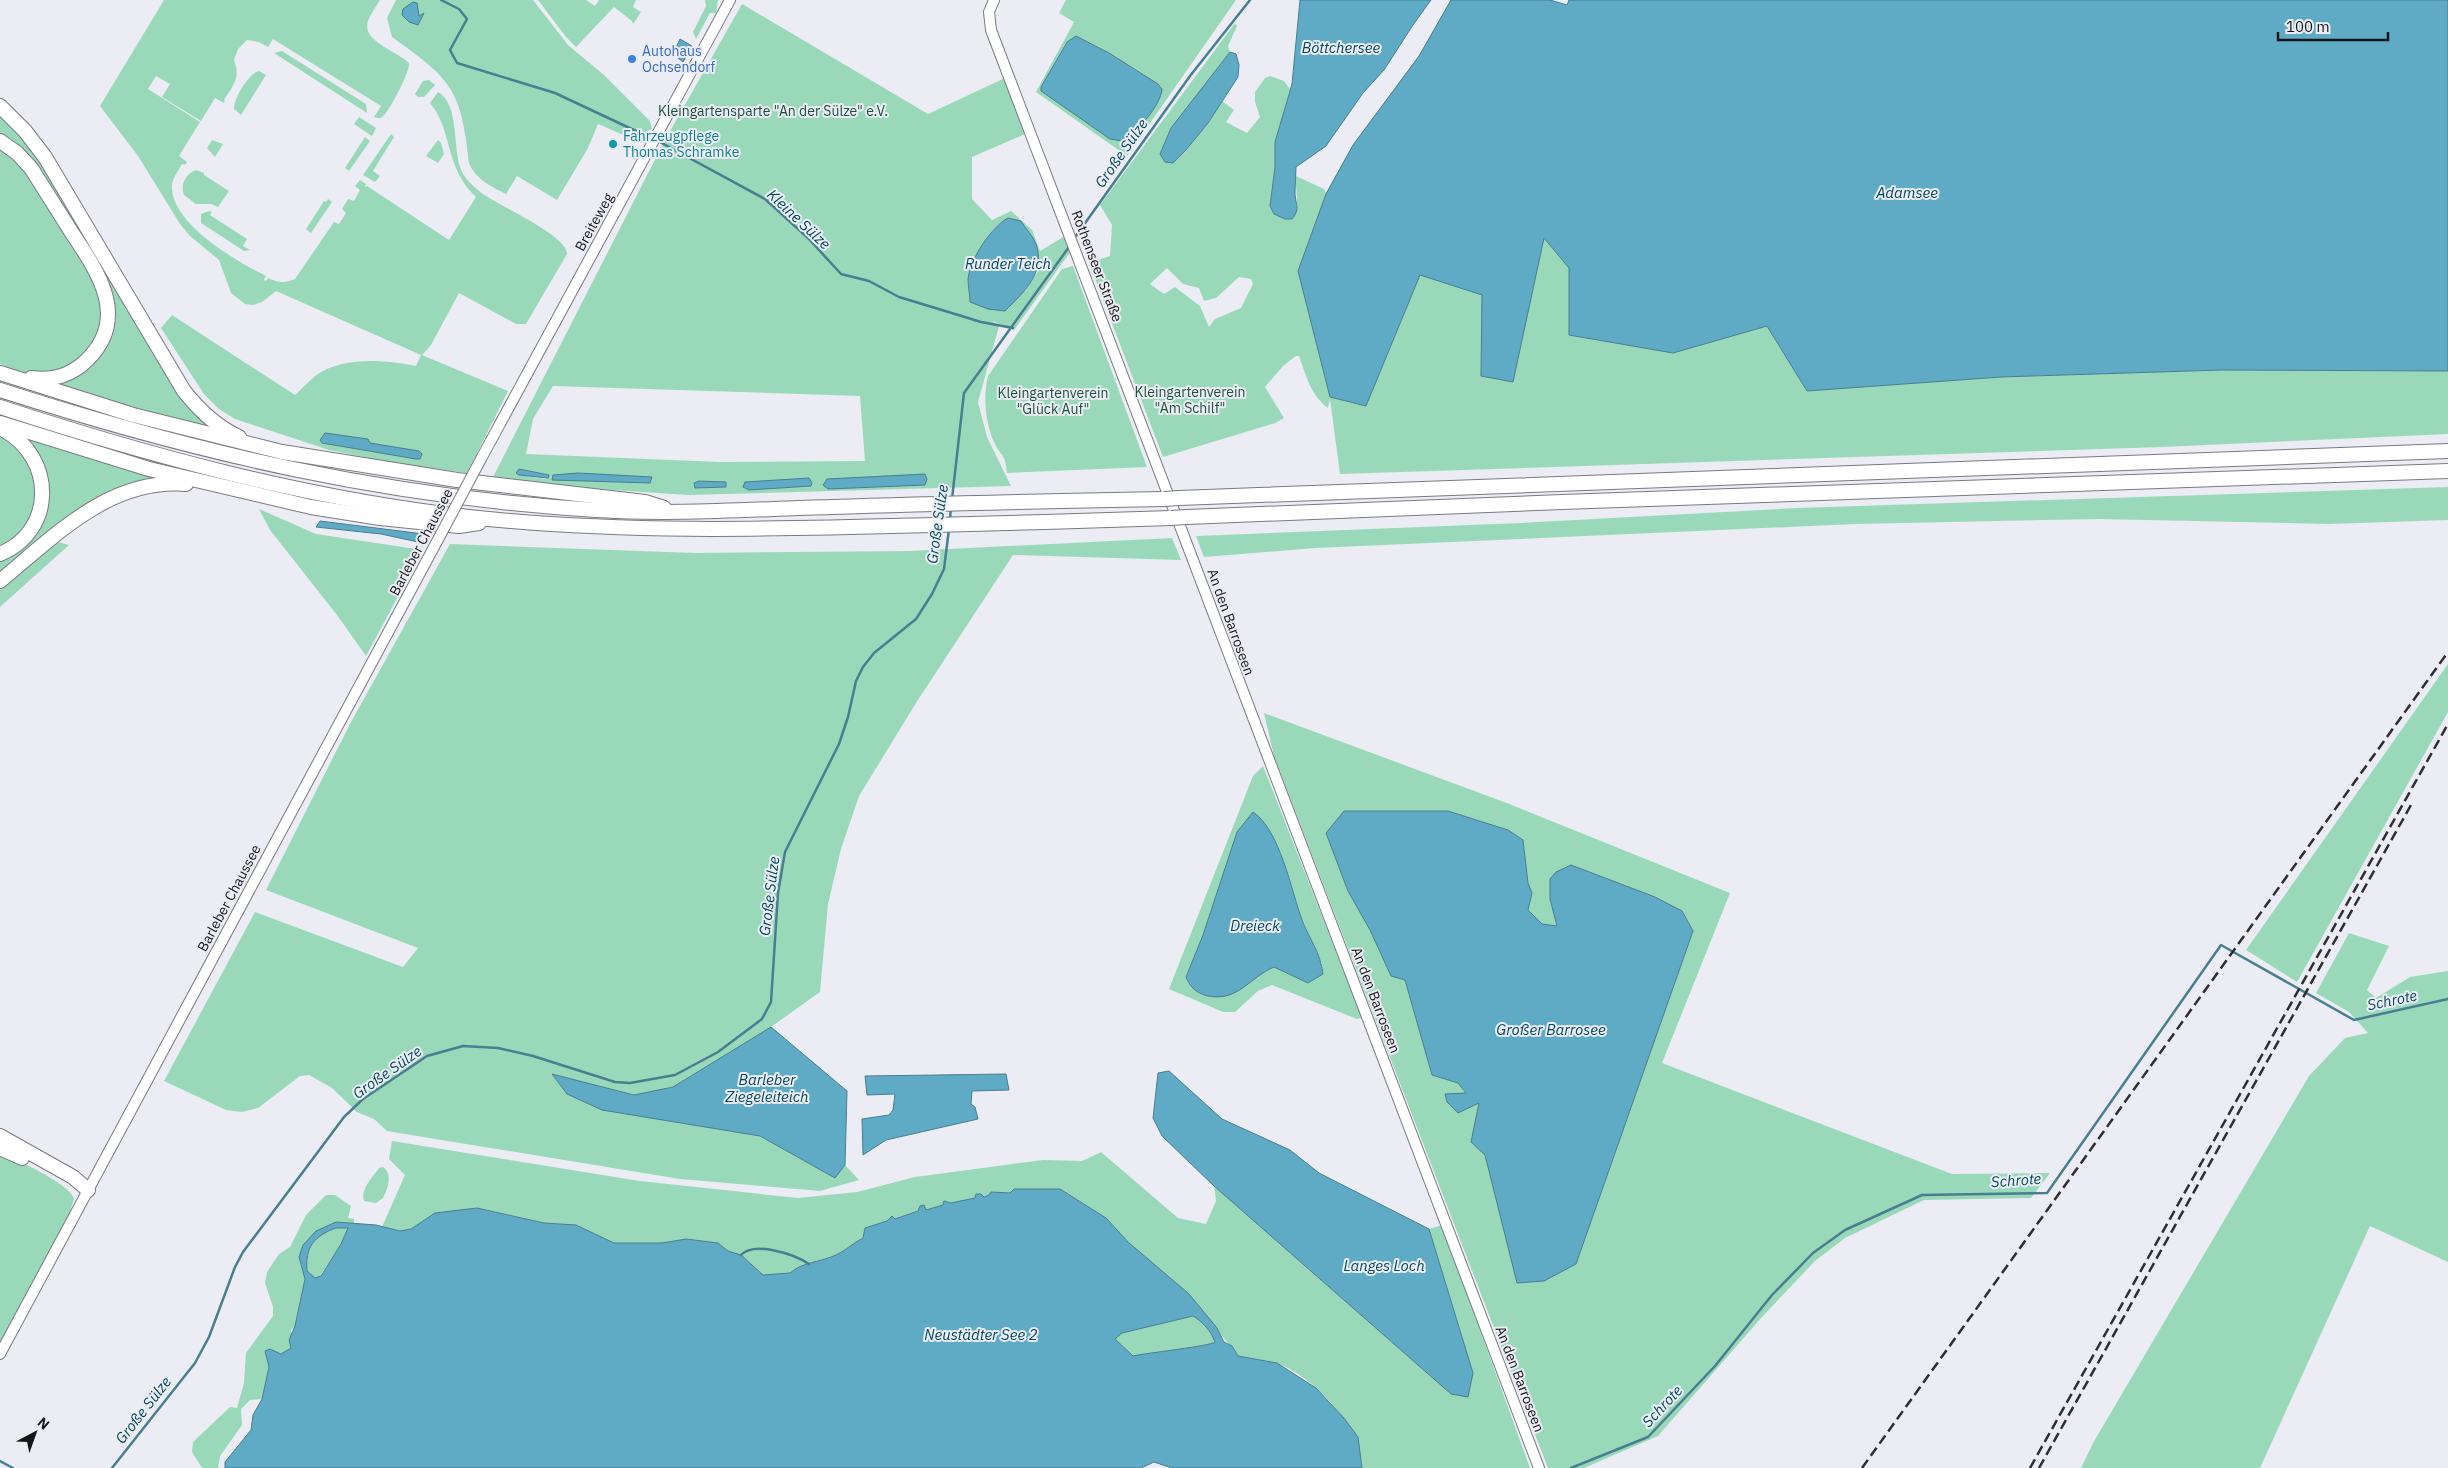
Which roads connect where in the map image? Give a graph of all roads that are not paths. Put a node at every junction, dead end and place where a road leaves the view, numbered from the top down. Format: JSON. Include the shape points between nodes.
{"nodes":[{"id":1,"x":730,"y":0,"type":"edge"},
{"id":2,"x":994,"y":0,"type":"edge"},
{"id":3,"x":0,"y":106,"type":"edge"},
{"id":4,"x":0,"y":141,"type":"edge"},
{"id":5,"x":0,"y":373,"type":"edge"},
{"id":6,"x":0,"y":390,"type":"edge"},
{"id":7,"x":0,"y":408,"type":"edge"},
{"id":8,"x":0,"y":423,"type":"edge"},
{"id":9,"x":0,"y":427,"type":"edge"},
{"id":10,"x":2448,"y":451,"type":"edge"},
{"id":11,"x":282,"y":452,"type":"junction"},
{"id":12,"x":482,"y":457,"type":"joint"},
{"id":13,"x":2448,"y":470,"type":"edge"},
{"id":14,"x":222,"y":486,"type":"junction"},
{"id":15,"x":674,"y":513,"type":"junction"},
{"id":16,"x":500,"y":519,"type":"junction"},
{"id":17,"x":1187,"y":542,"type":"joint"},
{"id":18,"x":0,"y":554,"type":"edge"},
{"id":19,"x":0,"y":581,"type":"edge"},
{"id":20,"x":0,"y":1136,"type":"edge"},
{"id":21,"x":0,"y":1148,"type":"edge"},
{"id":22,"x":88,"y":1190,"type":"junction"},
{"id":23,"x":0,"y":1354,"type":"edge"},
{"id":24,"x":1540,"y":1468,"type":"edge"}],
"edges":[{"from":1,"to":12,"type":"street","name":"Breiteweg"},
{"from":2,"to":17,"type":"street","name":"Rothenseer Straße","via":[[989,12],[991,30]]},
{"from":3,"to":11,"type":"highway","via":[[45,157],[189,398],[229,432]]},
{"from":4,"to":5,"type":"highway","via":[[18,153],[31,168],[95,269],[105,288],[108,305],[107,323],[100,342],[76,369],[55,378],[42,379]]},
{"from":5,"to":11,"type":"highway","via":[[133,415]]},
{"from":6,"to":15,"type":"highway","via":[[195,447],[336,479],[477,500]]},
{"from":7,"to":16,"type":"highway","via":[[154,454],[280,485],[366,502]]},
{"from":8,"to":14,"type":"highway","via":[[114,459]]},
{"from":9,"to":18,"type":"highway","via":[[19,439],[31,453],[40,473],[43,492],[39,514],[30,530],[17,544]]},
{"from":10,"to":15,"type":"highway","bridge":true,"via":[[1180,498]]},
{"from":11,"to":15,"type":"highway","via":[[457,480],[645,502]]},
{"from":12,"to":22,"type":"street","name":"Barleber Chaussee","bridge":true},
{"from":13,"to":16,"type":"highway","bridge":true,"via":[[933,525],[692,530]]},
{"from":14,"to":16,"type":"highway","via":[[332,511],[399,520],[459,526]]},
{"from":14,"to":19,"type":"highway","via":[[159,484],[121,493],[86,512]]},
{"from":17,"to":24,"type":"street","name":"An den Barroseen"},
{"from":20,"to":22,"type":"highway","via":[[73,1177]]},
{"from":21,"to":22,"type":"highway","via":[[68,1184]]},
{"from":22,"to":23,"type":"street","name":"Barleber Chaussee"}]}
